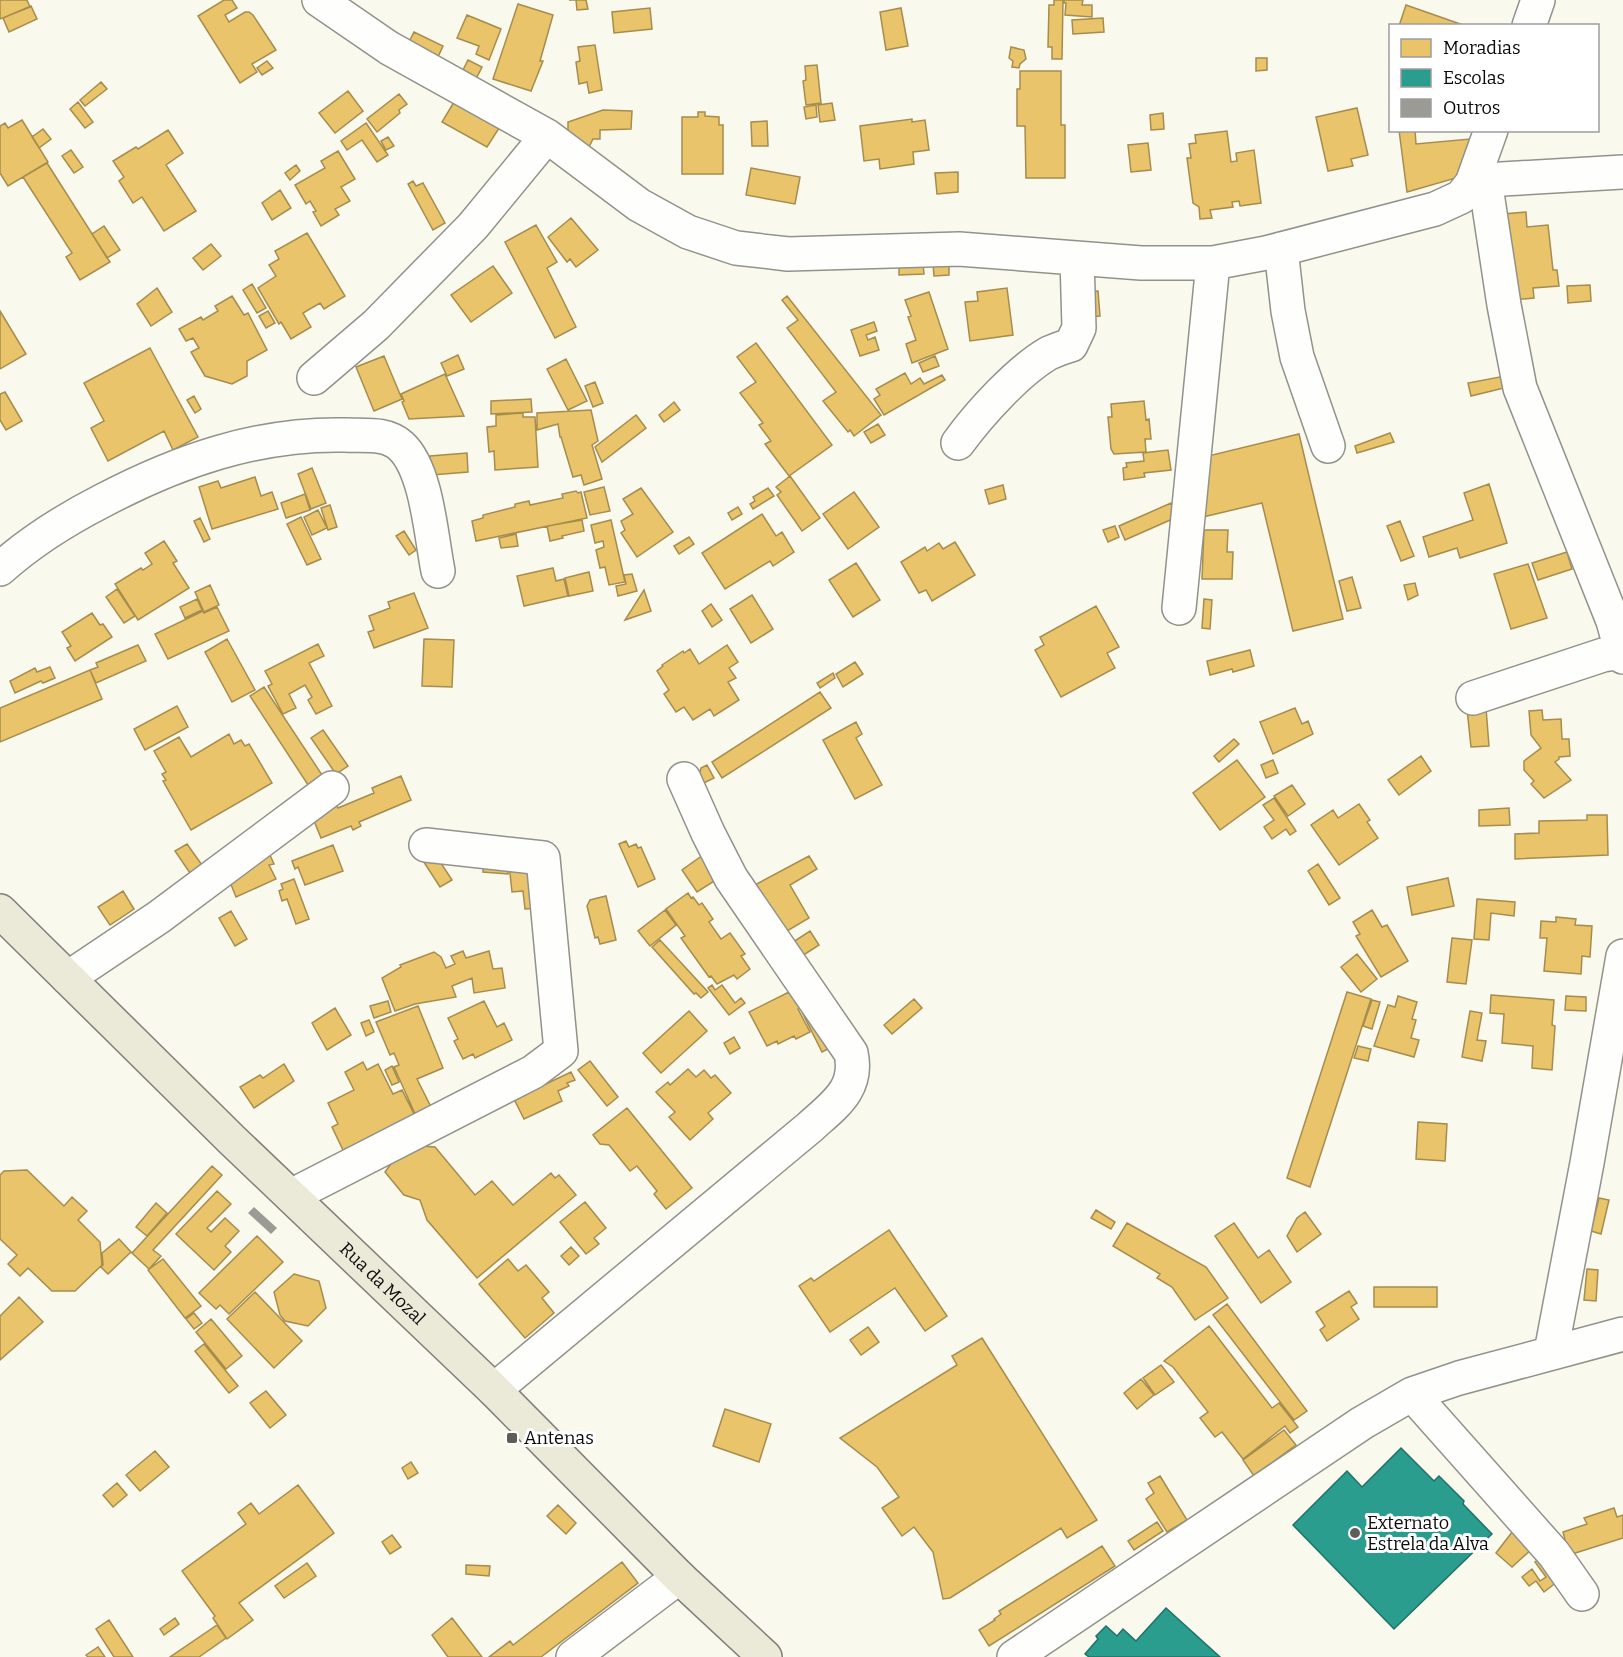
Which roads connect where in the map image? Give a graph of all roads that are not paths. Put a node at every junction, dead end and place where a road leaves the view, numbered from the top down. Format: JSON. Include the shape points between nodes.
{"nodes":[{"id":1,"x":319,"y":0,"type":"edge"},
{"id":2,"x":1538,"y":0,"type":"edge"},
{"id":3,"x":1530,"y":24,"type":"edge"},
{"id":4,"x":1490,"y":132,"type":"edge"},
{"id":5,"x":547,"y":136,"type":"junction"},
{"id":6,"x":1623,"y":172,"type":"edge"},
{"id":7,"x":1478,"y":181,"type":"junction"},
{"id":8,"x":1281,"y":249,"type":"junction"},
{"id":9,"x":1077,"y":258,"type":"junction"},
{"id":10,"x":1213,"y":262,"type":"junction"},
{"id":11,"x":314,"y":378,"type":"dead end"},
{"id":12,"x":958,"y":443,"type":"dead end"},
{"id":13,"x":1328,"y":446,"type":"dead end"},
{"id":14,"x":0,"y":569,"type":"edge"},
{"id":15,"x":438,"y":571,"type":"dead end"},
{"id":16,"x":1179,"y":608,"type":"dead end"},
{"id":17,"x":1623,"y":654,"type":"edge"},
{"id":18,"x":1473,"y":698,"type":"dead end"},
{"id":19,"x":684,"y":779,"type":"dead end"},
{"id":20,"x":332,"y":788,"type":"dead end"},
{"id":21,"x":426,"y":845,"type":"dead end"},
{"id":22,"x":0,"y":911,"type":"edge"},
{"id":23,"x":1623,"y":956,"type":"edge"},
{"id":24,"x":68,"y":978,"type":"junction"},
{"id":25,"x":291,"y":1196,"type":"junction"},
{"id":26,"x":1623,"y":1334,"type":"edge"},
{"id":27,"x":1551,"y":1352,"type":"junction"},
{"id":28,"x":494,"y":1390,"type":"junction"},
{"id":29,"x":1412,"y":1394,"type":"junction"},
{"id":30,"x":679,"y":1576,"type":"junction"},
{"id":31,"x":1582,"y":1594,"type":"dead end"},
{"id":32,"x":573,"y":1657,"type":"edge"},
{"id":33,"x":765,"y":1657,"type":"edge"},
{"id":34,"x":1014,"y":1657,"type":"edge"}],
"edges":[{"from":1,"to":5,"type":"street","via":[[389,48]]},
{"from":2,"to":3,"type":"street"},
{"from":4,"to":7,"type":"street"},
{"from":5,"to":9,"type":"street","via":[[639,205],[688,232],[736,248],[788,254],[959,249]]},
{"from":5,"to":11,"type":"street","via":[[473,226],[376,325]]},
{"from":6,"to":7,"type":"street"},
{"from":7,"to":8,"type":"street","via":[[1461,197],[1435,208]]},
{"from":7,"to":17,"type":"street","via":[[1520,388]]},
{"from":8,"to":10,"type":"street"},
{"from":8,"to":13,"type":"street","via":[[1297,357]]},
{"from":9,"to":10,"type":"street","via":[[1141,263]]},
{"from":9,"to":12,"type":"street","via":[[1079,328],[1071,345],[1049,353],[1022,374]]},
{"from":10,"to":16,"type":"street"},
{"from":14,"to":15,"type":"street","via":[[59,524],[151,476],[196,458],[316,435],[385,436],[411,456],[420,476]]},
{"from":17,"to":18,"type":"street","via":[[1603,655]]},
{"from":19,"to":28,"type":"street","via":[[731,878],[851,1053],[851,1080],[841,1098],[810,1127]]},
{"from":20,"to":24,"type":"street","via":[[159,917]]},
{"from":21,"to":25,"type":"street","via":[[543,858],[561,1051],[533,1072]]},
{"from":22,"to":24,"type":"main road","name":"Rua da Mozal"},
{"from":23,"to":27,"type":"street"},
{"from":24,"to":25,"type":"main road","name":"Rua da Mozal"},
{"from":25,"to":28,"type":"main road","name":"Rua da Mozal"},
{"from":26,"to":27,"type":"street"},
{"from":27,"to":29,"type":"street"},
{"from":28,"to":30,"type":"main road","name":"Rua da Mozal"},
{"from":29,"to":31,"type":"street","via":[[1554,1554]]},
{"from":29,"to":34,"type":"street","via":[[1362,1423]]},
{"from":30,"to":32,"type":"street"},
{"from":30,"to":33,"type":"main road","name":"Rua da Mozal"}]}
